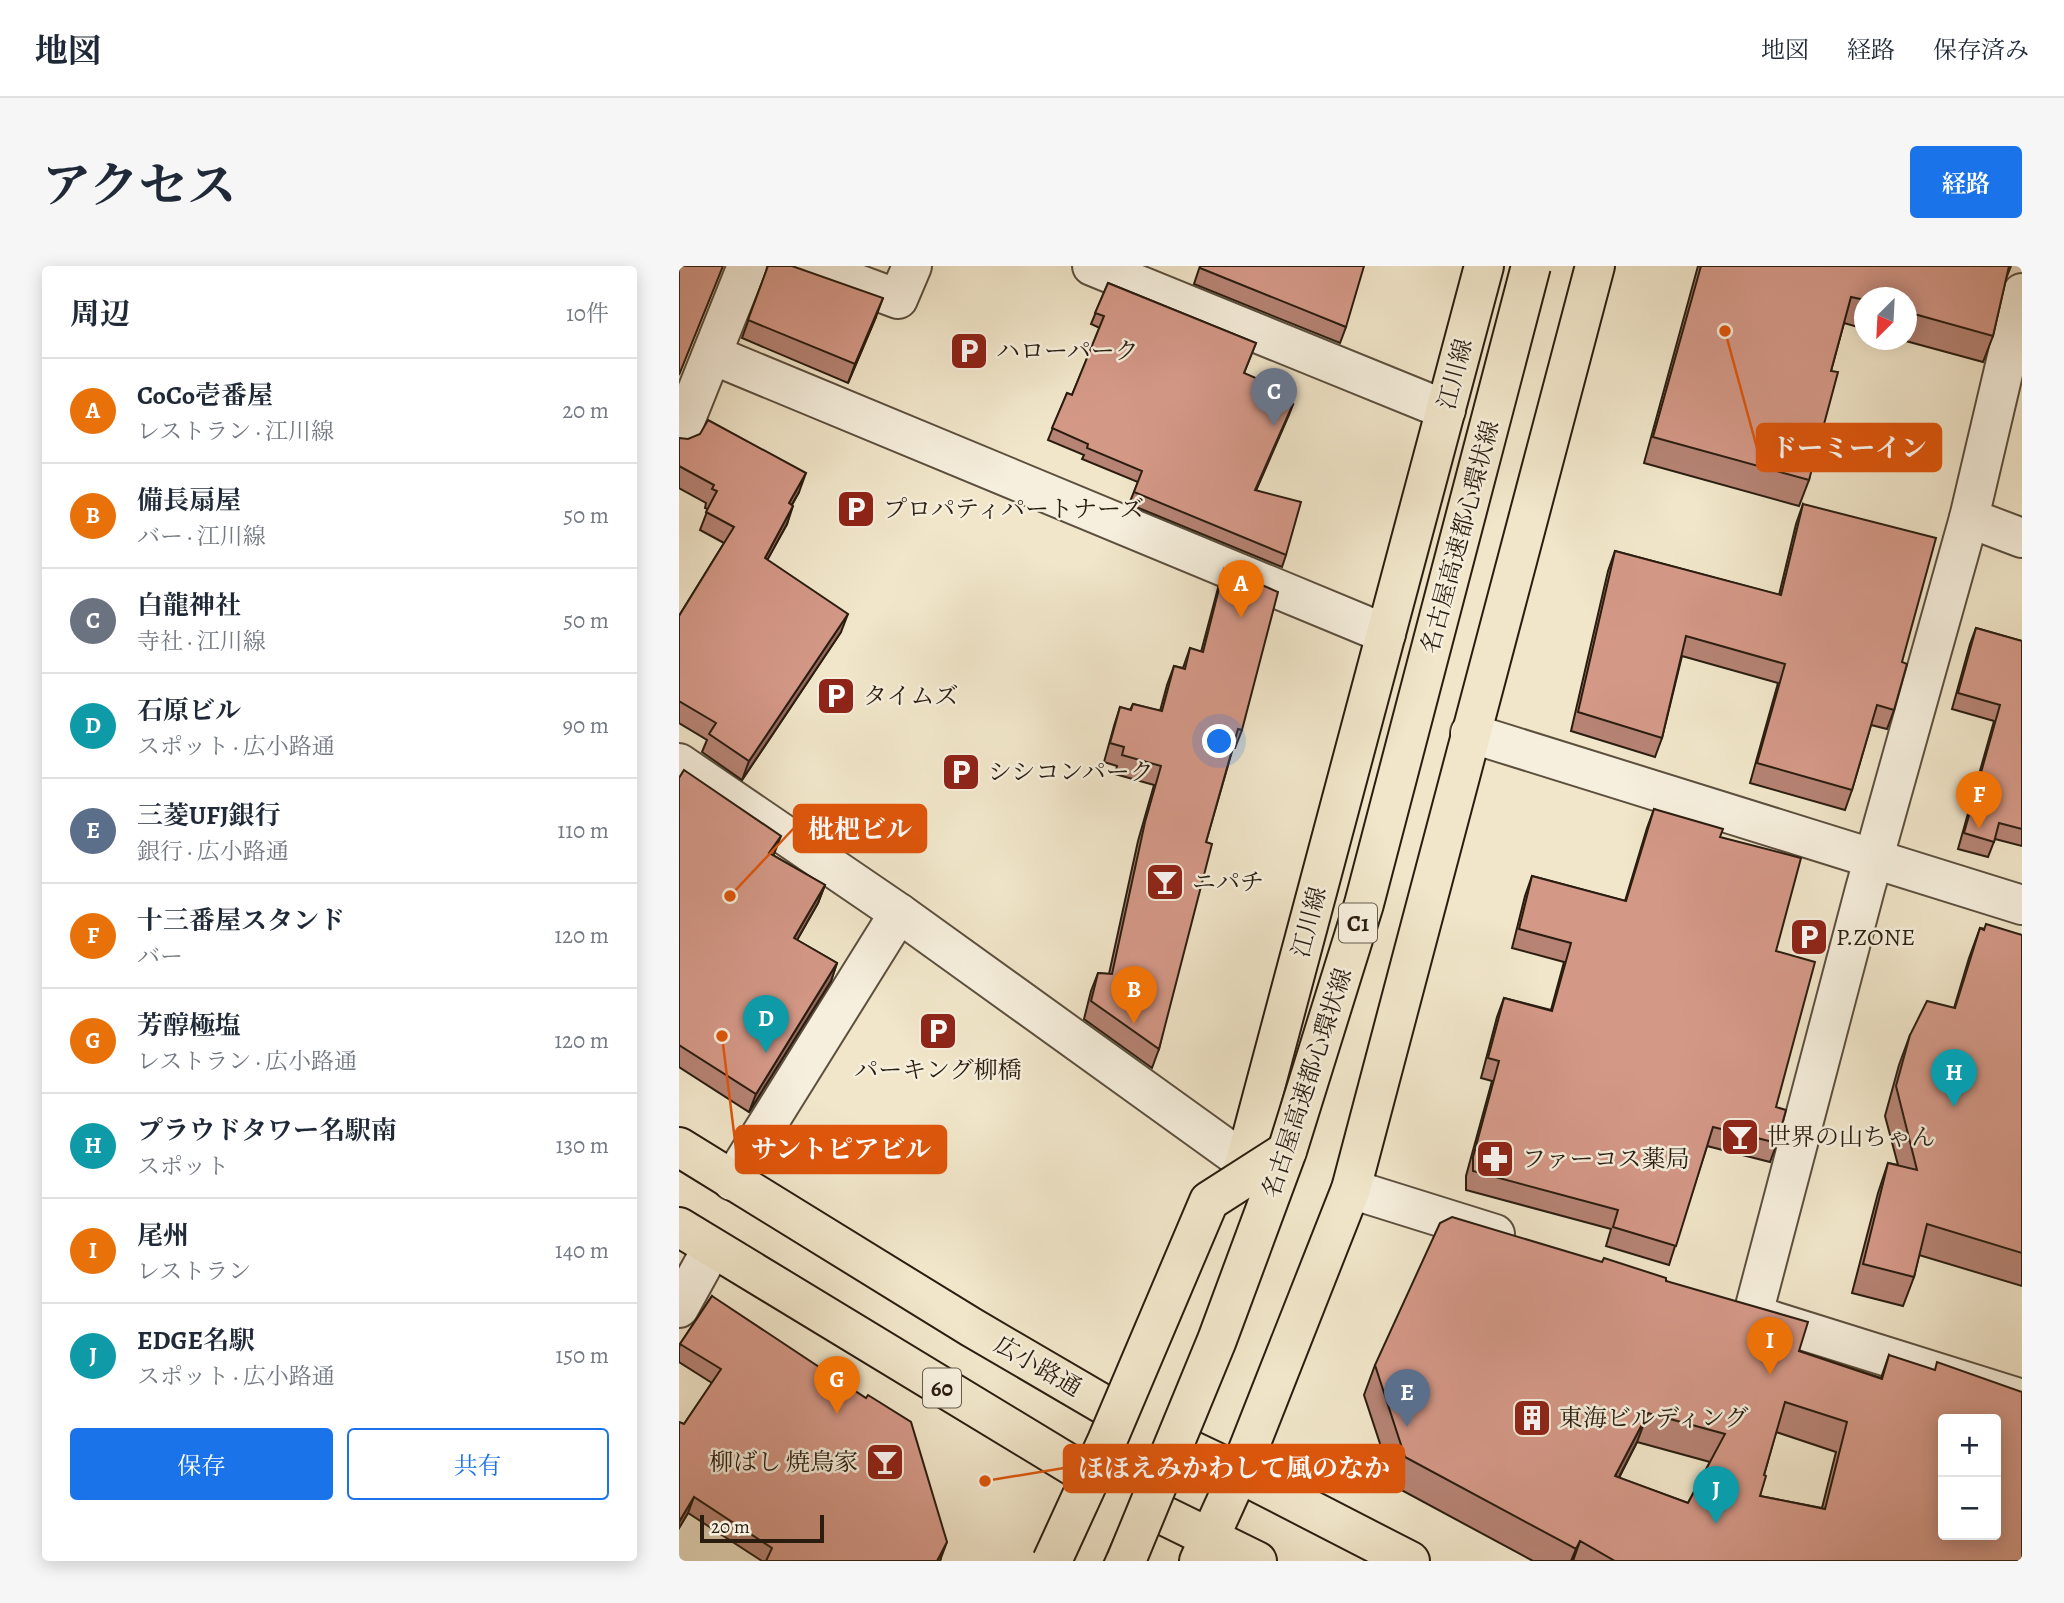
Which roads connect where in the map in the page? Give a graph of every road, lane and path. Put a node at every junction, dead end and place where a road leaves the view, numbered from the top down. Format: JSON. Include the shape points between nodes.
{"nodes":[{"id":1,"x":747,"y":266,"type":"edge"},
{"id":2,"x":809,"y":266,"type":"edge"},
{"id":3,"x":912,"y":266,"type":"edge"},
{"id":4,"x":1092,"y":266,"type":"edge"},
{"id":5,"x":1484,"y":266,"type":"edge"},
{"id":6,"x":1531,"y":266,"type":"edge"},
{"id":7,"x":1595,"y":266,"type":"edge"},
{"id":8,"x":2022,"y":293,"type":"edge"},
{"id":9,"x":713,"y":355,"type":"junction"},
{"id":10,"x":1446,"y":410,"type":"junction"},
{"id":11,"x":679,"y":436,"type":"edge"},
{"id":12,"x":1969,"y":518,"type":"junction"},
{"id":13,"x":2022,"y":538,"type":"edge"},
{"id":14,"x":1386,"y":634,"type":"junction"},
{"id":15,"x":1470,"y":733,"type":"junction"},
{"id":16,"x":679,"y":762,"type":"edge"},
{"id":17,"x":1874,"y":858,"type":"junction"},
{"id":18,"x":2022,"y":905,"type":"edge"},
{"id":19,"x":899,"y":913,"type":"junction"},
{"id":20,"x":679,"y":1147,"type":"edge"},
{"id":21,"x":1287,"y":1151,"type":"junction"},
{"id":22,"x":1245,"y":1162,"type":"junction"},
{"id":23,"x":732,"y":1181,"type":"junction"},
{"id":24,"x":1351,"y":1189,"type":"junction"},
{"id":25,"x":679,"y":1227,"type":"edge"},
{"id":26,"x":1532,"y":1246,"type":"edge"},
{"id":27,"x":711,"y":1250,"type":"junction"},
{"id":28,"x":1714,"y":1302,"type":"edge"},
{"id":29,"x":679,"y":1308,"type":"edge"},
{"id":30,"x":1753,"y":1314,"type":"junction"},
{"id":31,"x":2022,"y":1399,"type":"edge"},
{"id":32,"x":1142,"y":1427,"type":"junction"},
{"id":33,"x":1239,"y":1473,"type":"junction"},
{"id":34,"x":1114,"y":1490,"type":"junction"},
{"id":35,"x":1205,"y":1550,"type":"edge"},
{"id":36,"x":1052,"y":1561,"type":"edge"},
{"id":37,"x":1082,"y":1561,"type":"edge"},
{"id":38,"x":1126,"y":1561,"type":"edge"},
{"id":39,"x":1257,"y":1561,"type":"edge"},
{"id":40,"x":1410,"y":1561,"type":"edge"}],
"edges":[{"from":1,"to":9,"type":"street"},
{"from":2,"to":3,"type":"street","via":[[898,299]]},
{"from":4,"to":10,"type":"street"},
{"from":5,"to":10,"type":"main road","name":"江川線"},
{"from":6,"to":21,"type":"main road","name":"名古屋高速都心環状線","number":"C1","bridge":true,"via":[[1364,904]]},
{"from":7,"to":15,"type":"main road"},
{"from":8,"to":12,"type":"street"},
{"from":9,"to":11,"type":"street"},
{"from":9,"to":14,"type":"street"},
{"from":10,"to":14,"type":"main road","name":"江川線"},
{"from":12,"to":13,"type":"street"},
{"from":12,"to":17,"type":"street"},
{"from":14,"to":22,"type":"main road","name":"江川線"},
{"from":15,"to":17,"type":"street"},
{"from":15,"to":24,"type":"main road"},
{"from":16,"to":19,"type":"street"},
{"from":17,"to":18,"type":"street"},
{"from":17,"to":30,"type":"street"},
{"from":19,"to":22,"type":"street"},
{"from":19,"to":23,"type":"street"},
{"from":20,"to":23,"type":"main road","name":"広小路通"},
{"from":21,"to":36,"type":"main road","bridge":true,"via":[[1209,1200]]},
{"from":21,"to":38,"type":"main road","name":"名古屋高速都心環状線","number":"C1","bridge":true,"via":[[1217,1340]]},
{"from":22,"to":32,"type":"main road","name":"江川線"},
{"from":23,"to":32,"type":"main road","name":"広小路通"},
{"from":24,"to":26,"type":"street"},
{"from":24,"to":33,"type":"main road"},
{"from":25,"to":27,"type":"main road","number":"60"},
{"from":27,"to":29,"type":"street"},
{"from":27,"to":34,"type":"main road","number":"60"},
{"from":28,"to":30,"type":"street"},
{"from":30,"to":31,"type":"street"},
{"from":32,"to":33,"type":"main road","name":"広小路通"},
{"from":32,"to":34,"type":"main road","name":"江川線"},
{"from":33,"to":35,"type":"main road"},
{"from":33,"to":40,"type":"main road","name":"広小路通"},
{"from":34,"to":35,"type":"main road","number":"60"},
{"from":34,"to":37,"type":"main road","name":"江川線"},
{"from":35,"to":39,"type":"main road","number":"60"}]}
